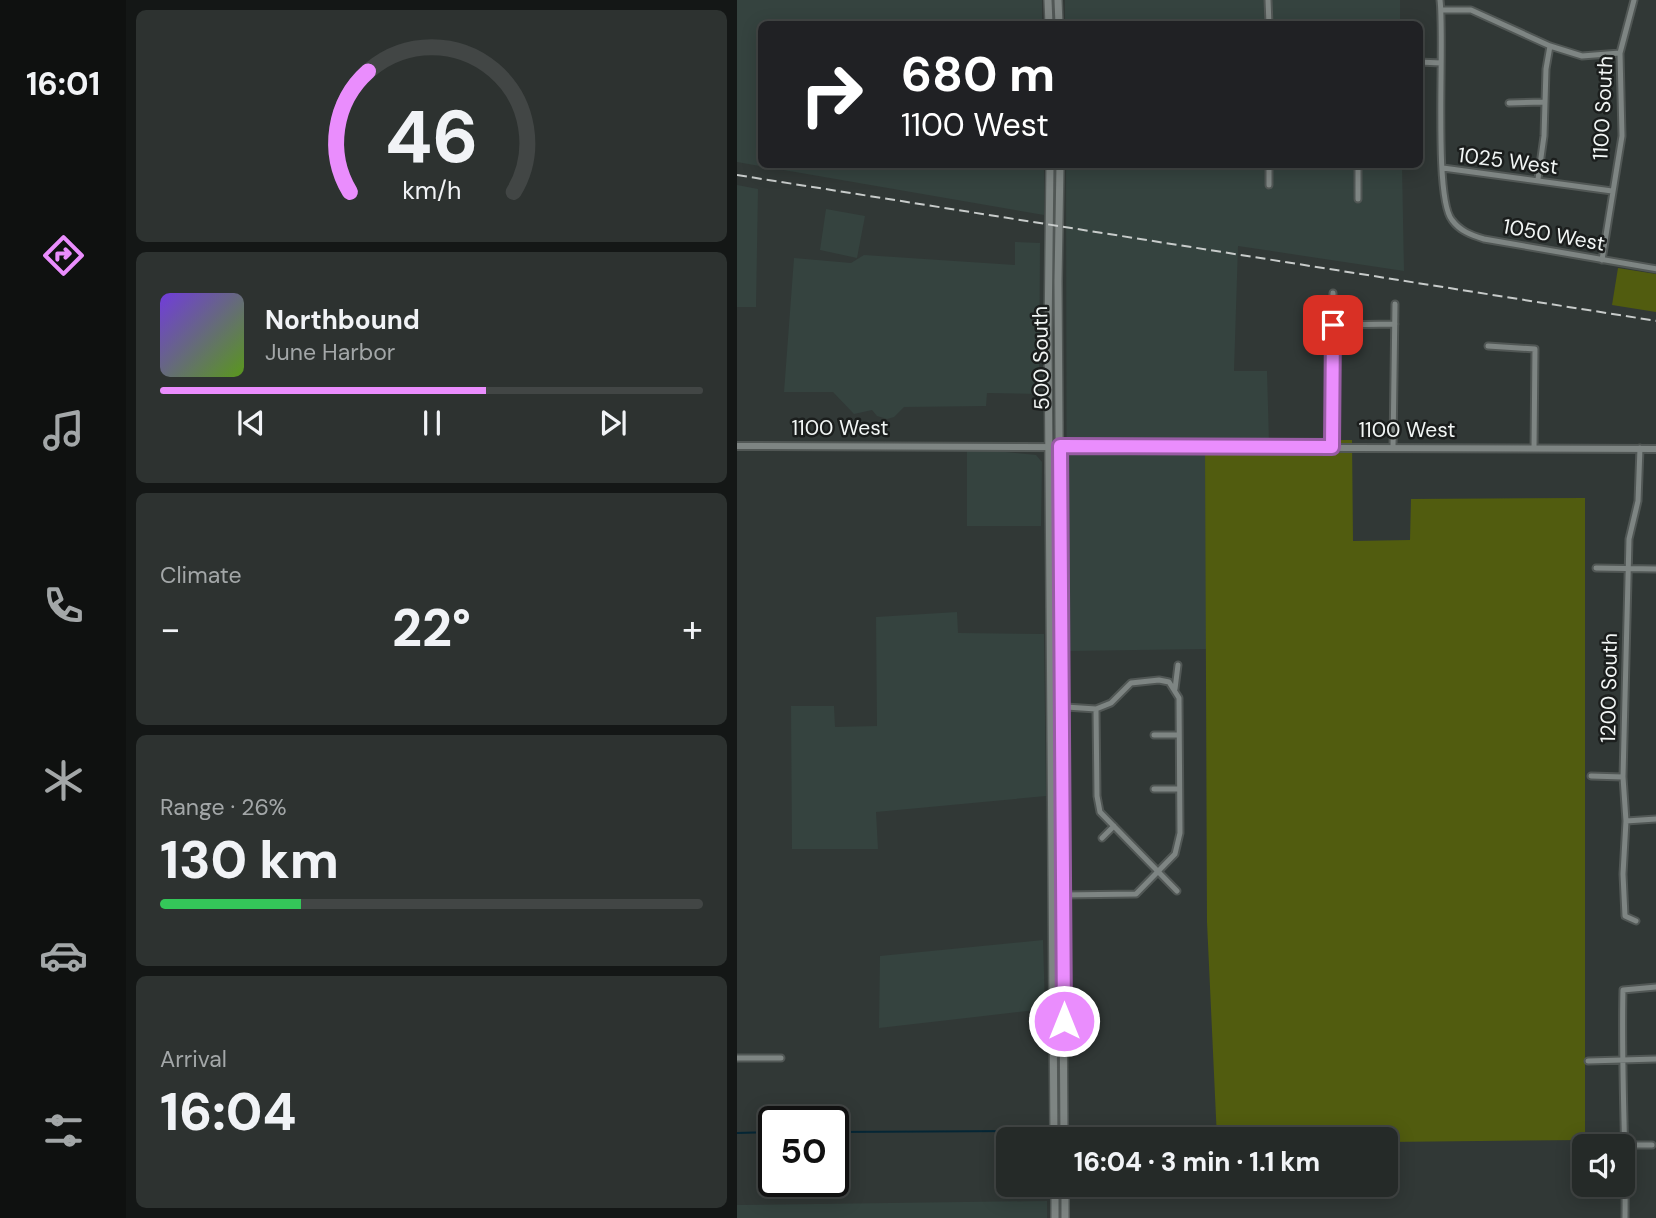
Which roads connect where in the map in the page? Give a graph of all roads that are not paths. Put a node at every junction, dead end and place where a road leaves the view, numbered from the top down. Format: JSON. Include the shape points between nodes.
{"nodes":[{"id":1,"x":1049,"y":0,"type":"edge"},
{"id":2,"x":1058,"y":0,"type":"edge"},
{"id":3,"x":1268,"y":0,"type":"edge"},
{"id":4,"x":1441,"y":0,"type":"edge"},
{"id":5,"x":1634,"y":0,"type":"edge"},
{"id":6,"x":1442,"y":10,"type":"junction"},
{"id":7,"x":1049,"y":21,"type":"edge"},
{"id":8,"x":1058,"y":21,"type":"edge"},
{"id":9,"x":1269,"y":21,"type":"edge"},
{"id":10,"x":1550,"y":46,"type":"junction"},
{"id":11,"x":1620,"y":53,"type":"junction"},
{"id":12,"x":1423,"y":62,"type":"edge"},
{"id":13,"x":1441,"y":63,"type":"junction"},
{"id":14,"x":1544,"y":102,"type":"junction"},
{"id":15,"x":1509,"y":103,"type":"dead end"},
{"id":16,"x":1050,"y":168,"type":"edge"},
{"id":17,"x":1060,"y":168,"type":"edge"},
{"id":18,"x":1269,"y":168,"type":"edge"},
{"id":19,"x":1358,"y":168,"type":"edge"},
{"id":20,"x":1443,"y":168,"type":"junction"},
{"id":21,"x":1539,"y":179,"type":"junction"},
{"id":22,"x":1269,"y":185,"type":"dead end"},
{"id":23,"x":1611,"y":191,"type":"junction"},
{"id":24,"x":1358,"y":199,"type":"dead end"},
{"id":25,"x":1601,"y":260,"type":"junction"},
{"id":26,"x":1656,"y":269,"type":"edge"},
{"id":27,"x":1333,"y":293,"type":"dead end"},
{"id":28,"x":1395,"y":304,"type":"dead end"},
{"id":29,"x":1394,"y":324,"type":"junction"},
{"id":30,"x":1333,"y":325,"type":"junction"},
{"id":31,"x":1488,"y":346,"type":"dead end"},
{"id":32,"x":737,"y":446,"type":"edge"},
{"id":33,"x":1049,"y":446,"type":"junction"},
{"id":34,"x":1060,"y":446,"type":"junction"},
{"id":35,"x":1332,"y":447,"type":"junction"},
{"id":36,"x":1393,"y":447,"type":"junction"},
{"id":37,"x":1534,"y":448,"type":"junction"},
{"id":38,"x":1640,"y":448,"type":"junction"},
{"id":39,"x":1656,"y":449,"type":"edge"},
{"id":40,"x":1596,"y":568,"type":"dead end"},
{"id":41,"x":1628,"y":569,"type":"junction"},
{"id":42,"x":1656,"y":569,"type":"edge"},
{"id":43,"x":1177,"y":665,"type":"dead end"},
{"id":44,"x":1175,"y":689,"type":"junction"},
{"id":45,"x":1051,"y":706,"type":"junction"},
{"id":46,"x":1061,"y":706,"type":"junction"},
{"id":47,"x":1096,"y":709,"type":"junction"},
{"id":48,"x":1154,"y":735,"type":"dead end"},
{"id":49,"x":1179,"y":735,"type":"junction"},
{"id":50,"x":1591,"y":776,"type":"dead end"},
{"id":51,"x":1623,"y":777,"type":"junction"},
{"id":52,"x":1154,"y":789,"type":"dead end"},
{"id":53,"x":1178,"y":789,"type":"junction"},
{"id":54,"x":1656,"y":819,"type":"edge"},
{"id":55,"x":1626,"y":821,"type":"junction"},
{"id":56,"x":1114,"y":826,"type":"junction"},
{"id":57,"x":1102,"y":838,"type":"dead end"},
{"id":58,"x":1158,"y":872,"type":"junction"},
{"id":59,"x":1177,"y":891,"type":"dead end"},
{"id":60,"x":1063,"y":895,"type":"junction"},
{"id":61,"x":1636,"y":921,"type":"dead end"},
{"id":62,"x":1656,"y":988,"type":"edge"},
{"id":63,"x":737,"y":1058,"type":"edge"},
{"id":64,"x":781,"y":1058,"type":"dead end"},
{"id":65,"x":1656,"y":1059,"type":"edge"},
{"id":66,"x":1588,"y":1061,"type":"dead end"},
{"id":67,"x":1621,"y":1061,"type":"junction"},
{"id":68,"x":1054,"y":1127,"type":"edge"},
{"id":69,"x":1064,"y":1127,"type":"edge"},
{"id":70,"x":1625,"y":1134,"type":"edge"},
{"id":71,"x":1635,"y":1145,"type":"edge"},
{"id":72,"x":1652,"y":1145,"type":"dead end"},
{"id":73,"x":1055,"y":1197,"type":"edge"},
{"id":74,"x":1065,"y":1197,"type":"edge"},
{"id":75,"x":1625,"y":1197,"type":"edge"},
{"id":76,"x":1055,"y":1218,"type":"edge"},
{"id":77,"x":1065,"y":1218,"type":"edge"},
{"id":78,"x":1625,"y":1218,"type":"edge"}],
"edges":[{"from":1,"to":7,"type":"main road"},
{"from":2,"to":8,"type":"main road"},
{"from":3,"to":9,"type":"street"},
{"from":4,"to":6,"type":"street"},
{"from":5,"to":11,"type":"street","name":"1100 South"},
{"from":6,"to":10,"type":"street","via":[[1471,10]]},
{"from":6,"to":13,"type":"street"},
{"from":10,"to":11,"type":"street","via":[[1582,56]]},
{"from":10,"to":14,"type":"street"},
{"from":11,"to":23,"type":"street","name":"1100 South","via":[[1622,136]]},
{"from":12,"to":13,"type":"street"},
{"from":13,"to":20,"type":"street"},
{"from":14,"to":15,"type":"street"},
{"from":14,"to":21,"type":"street"},
{"from":16,"to":33,"type":"main road","name":"500 South"},
{"from":17,"to":34,"type":"main road","name":"500 South"},
{"from":18,"to":22,"type":"street"},
{"from":19,"to":24,"type":"street"},
{"from":20,"to":21,"type":"street","name":"1025 West"},
{"from":20,"to":25,"type":"street","name":"1050 West","via":[[1447,210],[1467,235]]},
{"from":21,"to":23,"type":"street","name":"1025 West"},
{"from":23,"to":25,"type":"street","name":"1100 South"},
{"from":25,"to":26,"type":"street","name":"1050 West"},
{"from":27,"to":30,"type":"street"},
{"from":28,"to":29,"type":"street"},
{"from":29,"to":30,"type":"street"},
{"from":29,"to":36,"type":"street"},
{"from":30,"to":35,"type":"street"},
{"from":31,"to":37,"type":"street","via":[[1535,349]]},
{"from":32,"to":33,"type":"street","name":"1100 West"},
{"from":33,"to":34,"type":"street","name":"1100 West"},
{"from":33,"to":45,"type":"main road","name":"500 South"},
{"from":34,"to":35,"type":"street","name":"1100 West"},
{"from":34,"to":46,"type":"main road","name":"500 South"},
{"from":35,"to":36,"type":"street","name":"1100 West"},
{"from":36,"to":37,"type":"street","name":"1100 West"},
{"from":37,"to":38,"type":"street","name":"1100 West"},
{"from":38,"to":39,"type":"street","name":"1100 West"},
{"from":38,"to":41,"type":"street","name":"1200 South"},
{"from":40,"to":41,"type":"street"},
{"from":41,"to":42,"type":"street"},
{"from":41,"to":51,"type":"street","name":"1200 South"},
{"from":43,"to":44,"type":"street"},
{"from":44,"to":47,"type":"street","via":[[1159,680],[1131,683],[1111,703]]},
{"from":44,"to":49,"type":"street","via":[[1180,698]]},
{"from":45,"to":46,"type":"street"},
{"from":45,"to":68,"type":"main road","name":"500 South"},
{"from":46,"to":47,"type":"street"},
{"from":46,"to":60,"type":"main road","name":"500 South"},
{"from":47,"to":56,"type":"street","via":[[1098,805]]},
{"from":48,"to":49,"type":"street"},
{"from":49,"to":53,"type":"street"},
{"from":50,"to":51,"type":"street"},
{"from":51,"to":55,"type":"street","name":"1200 South"},
{"from":52,"to":53,"type":"street"},
{"from":53,"to":58,"type":"street","via":[[1179,845]]},
{"from":54,"to":55,"type":"street"},
{"from":55,"to":61,"type":"street","name":"1200 South","via":[[1625,916]]},
{"from":56,"to":57,"type":"street"},
{"from":56,"to":58,"type":"street"},
{"from":58,"to":59,"type":"street"},
{"from":58,"to":60,"type":"street","via":[[1136,894]]},
{"from":60,"to":69,"type":"main road","name":"500 South"},
{"from":62,"to":67,"type":"street","via":[[1623,990]]},
{"from":63,"to":64,"type":"street"},
{"from":65,"to":67,"type":"street"},
{"from":66,"to":67,"type":"street"},
{"from":67,"to":70,"type":"street"},
{"from":71,"to":72,"type":"street"},
{"from":73,"to":76,"type":"main road"},
{"from":74,"to":77,"type":"main road"},
{"from":75,"to":78,"type":"street"}]}
